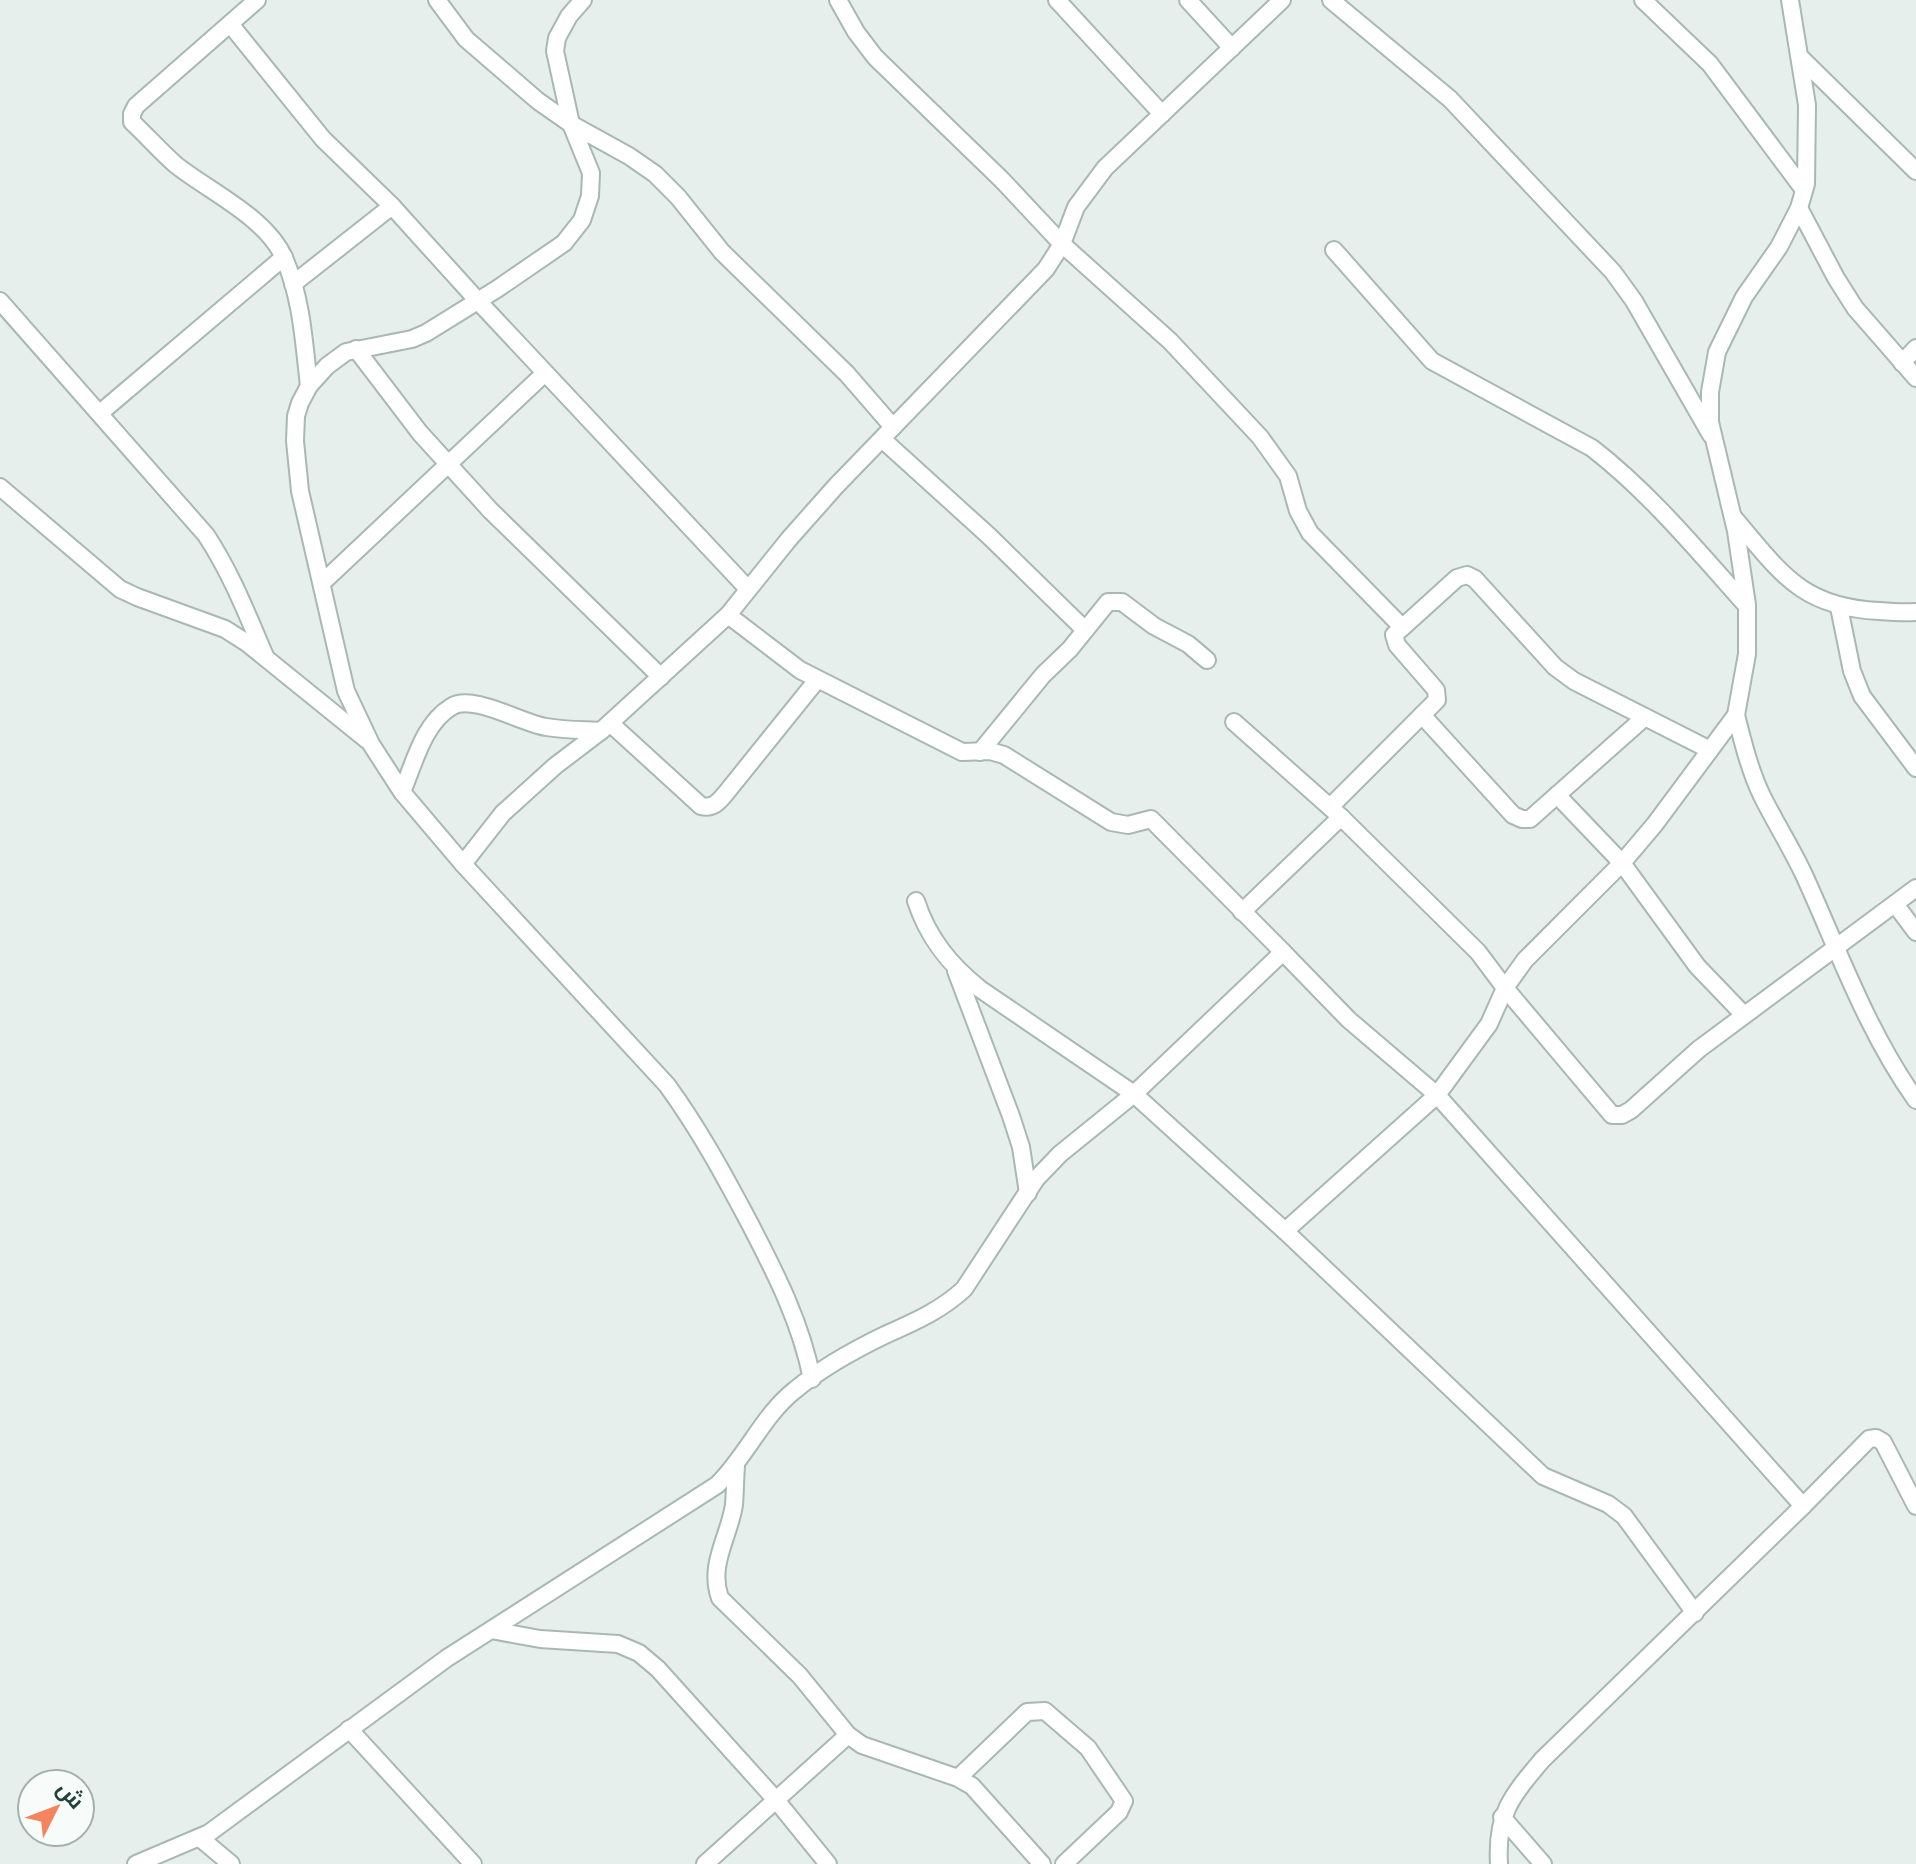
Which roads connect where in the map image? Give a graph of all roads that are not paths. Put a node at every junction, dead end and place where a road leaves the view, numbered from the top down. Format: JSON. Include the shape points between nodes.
{"nodes":[{"id":1,"x":257,"y":0,"type":"edge"},
{"id":2,"x":437,"y":0,"type":"edge"},
{"id":3,"x":583,"y":0,"type":"edge"},
{"id":4,"x":838,"y":0,"type":"edge"},
{"id":5,"x":1057,"y":0,"type":"edge"},
{"id":6,"x":1188,"y":0,"type":"edge"},
{"id":7,"x":1282,"y":0,"type":"edge"},
{"id":8,"x":1331,"y":0,"type":"edge"},
{"id":9,"x":1643,"y":0,"type":"edge"},
{"id":10,"x":1790,"y":0,"type":"edge"},
{"id":11,"x":230,"y":24,"type":"junction"},
{"id":12,"x":1232,"y":48,"type":"junction"},
{"id":13,"x":1802,"y":59,"type":"junction"},
{"id":14,"x":1162,"y":114,"type":"junction"},
{"id":15,"x":571,"y":124,"type":"junction"},
{"id":16,"x":1916,"y":171,"type":"edge"},
{"id":17,"x":1804,"y":190,"type":"junction"},
{"id":18,"x":392,"y":206,"type":"junction"},
{"id":19,"x":1799,"y":208,"type":"junction"},
{"id":20,"x":1062,"y":244,"type":"junction"},
{"id":21,"x":1334,"y":250,"type":"dead end"},
{"id":22,"x":284,"y":257,"type":"junction"},
{"id":23,"x":293,"y":284,"type":"junction"},
{"id":24,"x":0,"y":301,"type":"edge"},
{"id":25,"x":478,"y":301,"type":"junction"},
{"id":26,"x":1916,"y":348,"type":"edge"},
{"id":27,"x":356,"y":349,"type":"junction"},
{"id":28,"x":1902,"y":363,"type":"junction"},
{"id":29,"x":545,"y":373,"type":"junction"},
{"id":30,"x":1916,"y":378,"type":"edge"},
{"id":31,"x":309,"y":386,"type":"junction"},
{"id":32,"x":100,"y":413,"type":"junction"},
{"id":33,"x":887,"y":433,"type":"junction"},
{"id":34,"x":1714,"y":440,"type":"junction"},
{"id":35,"x":448,"y":465,"type":"junction"},
{"id":36,"x":0,"y":487,"type":"edge"},
{"id":37,"x":1732,"y":515,"type":"junction"},
{"id":38,"x":322,"y":583,"type":"junction"},
{"id":39,"x":748,"y":589,"type":"junction"},
{"id":40,"x":1747,"y":605,"type":"junction"},
{"id":41,"x":1839,"y":607,"type":"junction"},
{"id":42,"x":1916,"y":613,"type":"edge"},
{"id":43,"x":728,"y":615,"type":"junction"},
{"id":44,"x":1402,"y":627,"type":"junction"},
{"id":45,"x":1084,"y":629,"type":"junction"},
{"id":46,"x":265,"y":657,"type":"junction"},
{"id":47,"x":1207,"y":660,"type":"dead end"},
{"id":48,"x":661,"y":677,"type":"junction"},
{"id":49,"x":817,"y":680,"type":"junction"},
{"id":50,"x":1422,"y":715,"type":"junction"},
{"id":51,"x":1736,"y":715,"type":"junction"},
{"id":52,"x":1645,"y":717,"type":"junction"},
{"id":53,"x":1234,"y":722,"type":"dead end"},
{"id":54,"x":606,"y":727,"type":"junction"},
{"id":55,"x":371,"y":744,"type":"junction"},
{"id":56,"x":1710,"y":750,"type":"junction"},
{"id":57,"x":980,"y":752,"type":"junction"},
{"id":58,"x":1916,"y":768,"type":"edge"},
{"id":59,"x":402,"y":792,"type":"junction"},
{"id":60,"x":1557,"y":795,"type":"junction"},
{"id":61,"x":1336,"y":812,"type":"junction"},
{"id":62,"x":1622,"y":863,"type":"junction"},
{"id":63,"x":463,"y":864,"type":"junction"},
{"id":64,"x":1916,"y":888,"type":"edge"},
{"id":65,"x":916,"y":901,"type":"dead end"},
{"id":66,"x":1895,"y":904,"type":"junction"},
{"id":67,"x":1242,"y":912,"type":"junction"},
{"id":68,"x":1916,"y":932,"type":"edge"},
{"id":69,"x":1835,"y":948,"type":"junction"},
{"id":70,"x":1283,"y":952,"type":"junction"},
{"id":71,"x":956,"y":970,"type":"junction"},
{"id":72,"x":1505,"y":988,"type":"junction"},
{"id":73,"x":1744,"y":1015,"type":"junction"},
{"id":74,"x":1134,"y":1094,"type":"junction"},
{"id":75,"x":1437,"y":1095,"type":"junction"},
{"id":76,"x":1916,"y":1100,"type":"edge"},
{"id":77,"x":1028,"y":1193,"type":"junction"},
{"id":78,"x":1285,"y":1231,"type":"junction"},
{"id":79,"x":812,"y":1379,"type":"junction"},
{"id":80,"x":736,"y":1466,"type":"junction"},
{"id":81,"x":1803,"y":1506,"type":"junction"},
{"id":82,"x":1916,"y":1506,"type":"edge"},
{"id":83,"x":1695,"y":1613,"type":"junction"},
{"id":84,"x":491,"y":1630,"type":"junction"},
{"id":85,"x":349,"y":1729,"type":"junction"},
{"id":86,"x":848,"y":1735,"type":"junction"},
{"id":87,"x":958,"y":1778,"type":"junction"},
{"id":88,"x":776,"y":1800,"type":"junction"},
{"id":89,"x":1502,"y":1817,"type":"junction"},
{"id":90,"x":200,"y":1838,"type":"junction"},
{"id":91,"x":136,"y":1864,"type":"edge"},
{"id":92,"x":231,"y":1864,"type":"edge"},
{"id":93,"x":473,"y":1864,"type":"edge"},
{"id":94,"x":705,"y":1864,"type":"edge"},
{"id":95,"x":828,"y":1864,"type":"edge"},
{"id":96,"x":1042,"y":1864,"type":"edge"},
{"id":97,"x":1064,"y":1864,"type":"edge"},
{"id":98,"x":1499,"y":1864,"type":"edge"},
{"id":99,"x":1543,"y":1864,"type":"edge"}],
"edges":[{"from":1,"to":11,"type":"street"},
{"from":2,"to":15,"type":"street","via":[[466,39]]},
{"from":3,"to":15,"type":"street","via":[[569,16],[555,51]]},
{"from":4,"to":20,"type":"street","via":[[875,57]]},
{"from":5,"to":14,"type":"street"},
{"from":6,"to":12,"type":"street"},
{"from":7,"to":12,"type":"street"},
{"from":8,"to":34,"type":"street","via":[[1450,99],[1613,272]]},
{"from":9,"to":17,"type":"street","via":[[1710,64]]},
{"from":10,"to":13,"type":"street"},
{"from":11,"to":18,"type":"street","via":[[314,130]]},
{"from":11,"to":22,"type":"street","via":[[136,106],[132,122],[176,165],[243,212]]},
{"from":12,"to":14,"type":"street"},
{"from":13,"to":16,"type":"street"},
{"from":13,"to":17,"type":"street","via":[[1807,105]]},
{"from":14,"to":20,"type":"street","via":[[1087,189]]},
{"from":15,"to":25,"type":"street","via":[[591,173],[582,220],[564,243]]},
{"from":15,"to":33,"type":"street","via":[[655,174],[722,252],[847,374]]},
{"from":17,"to":19,"type":"street"},
{"from":18,"to":23,"type":"street"},
{"from":18,"to":25,"type":"street"},
{"from":19,"to":28,"type":"street","via":[[1842,288]]},
{"from":19,"to":34,"type":"street","via":[[1717,352],[1710,392]]},
{"from":20,"to":33,"type":"street","via":[[1046,269]]},
{"from":20,"to":44,"type":"street","via":[[1170,341],[1260,437],[1288,476],[1310,533]]},
{"from":21,"to":40,"type":"street","via":[[1432,361],[1592,448],[1667,517]]},
{"from":22,"to":23,"type":"street"},
{"from":22,"to":32,"type":"street"},
{"from":23,"to":31,"type":"street"},
{"from":24,"to":32,"type":"street"},
{"from":25,"to":27,"type":"street","via":[[412,339]]},
{"from":25,"to":29,"type":"street"},
{"from":26,"to":28,"type":"street"},
{"from":27,"to":31,"type":"street","via":[[327,366]]},
{"from":27,"to":35,"type":"street"},
{"from":28,"to":30,"type":"street"},
{"from":29,"to":35,"type":"street"},
{"from":29,"to":39,"type":"street"},
{"from":31,"to":38,"type":"street","via":[[296,416],[295,441],[300,491]]},
{"from":32,"to":46,"type":"street","via":[[206,535],[233,581]]},
{"from":33,"to":39,"type":"street"},
{"from":33,"to":45,"type":"street"},
{"from":34,"to":37,"type":"street"},
{"from":35,"to":38,"type":"street"},
{"from":35,"to":48,"type":"street"},
{"from":36,"to":46,"type":"street","via":[[120,589],[225,629]]},
{"from":37,"to":40,"type":"street"},
{"from":37,"to":41,"type":"street","via":[[1789,580],[1812,597]]},
{"from":38,"to":55,"type":"street","via":[[346,691]]},
{"from":39,"to":43,"type":"street"},
{"from":40,"to":51,"type":"street","via":[[1747,654]]},
{"from":41,"to":42,"type":"street"},
{"from":41,"to":58,"type":"street","via":[[1862,696]]},
{"from":43,"to":48,"type":"street"},
{"from":43,"to":49,"type":"street"},
{"from":44,"to":50,"type":"street","via":[[1394,640],[1438,695]]},
{"from":44,"to":52,"type":"street","via":[[1467,575],[1555,667]]},
{"from":45,"to":47,"type":"street","via":[[1100,609],[1116,600]]},
{"from":45,"to":57,"type":"street"},
{"from":46,"to":55,"type":"street"},
{"from":48,"to":54,"type":"street"},
{"from":49,"to":54,"type":"street","via":[[709,807],[701,806]]},
{"from":49,"to":57,"type":"street","via":[[962,752]]},
{"from":50,"to":60,"type":"street","via":[[1513,815],[1530,819]]},
{"from":50,"to":61,"type":"street"},
{"from":51,"to":56,"type":"street"},
{"from":51,"to":69,"type":"street","via":[[1750,768]]},
{"from":52,"to":56,"type":"street"},
{"from":52,"to":60,"type":"street"},
{"from":53,"to":61,"type":"street"},
{"from":54,"to":59,"type":"street","via":[[547,727],[463,703],[451,707],[429,729]]},
{"from":54,"to":63,"type":"street","via":[[503,813]]},
{"from":55,"to":59,"type":"street"},
{"from":56,"to":62,"type":"street"},
{"from":57,"to":67,"type":"street","via":[[1004,755],[1111,822],[1128,825],[1151,819]]},
{"from":59,"to":63,"type":"street"},
{"from":60,"to":62,"type":"street"},
{"from":61,"to":67,"type":"street"},
{"from":61,"to":72,"type":"street","via":[[1478,952]]},
{"from":62,"to":72,"type":"street","via":[[1525,960]]},
{"from":62,"to":73,"type":"street","via":[[1697,966]]},
{"from":63,"to":79,"type":"street","via":[[667,1085],[696,1125],[798,1324]]},
{"from":64,"to":66,"type":"street"},
{"from":65,"to":71,"type":"street","via":[[922,921]]},
{"from":66,"to":68,"type":"street"},
{"from":66,"to":69,"type":"street"},
{"from":67,"to":70,"type":"street"},
{"from":69,"to":73,"type":"street"},
{"from":69,"to":76,"type":"street"},
{"from":70,"to":74,"type":"street"},
{"from":70,"to":75,"type":"street","via":[[1349,1020]]},
{"from":71,"to":74,"type":"street"},
{"from":71,"to":77,"type":"street","via":[[1015,1126]]},
{"from":72,"to":73,"type":"street","via":[[1612,1115],[1631,1110]]},
{"from":72,"to":75,"type":"street","via":[[1489,1024]]},
{"from":74,"to":77,"type":"street","via":[[1060,1154]]},
{"from":74,"to":78,"type":"street"},
{"from":75,"to":78,"type":"street"},
{"from":75,"to":81,"type":"street"},
{"from":77,"to":79,"type":"street","via":[[964,1289],[949,1302]]},
{"from":78,"to":83,"type":"street","via":[[1543,1476],[1624,1516]]},
{"from":79,"to":80,"type":"street","via":[[773,1413]]},
{"from":80,"to":84,"type":"street","via":[[704,1494]]},
{"from":80,"to":86,"type":"street","via":[[734,1506],[715,1570],[720,1598],[800,1676]]},
{"from":81,"to":82,"type":"street","via":[[1869,1439],[1876,1438],[1883,1442]]},
{"from":81,"to":83,"type":"street"},
{"from":83,"to":89,"type":"street","via":[[1542,1760]]},
{"from":84,"to":85,"type":"street"},
{"from":84,"to":88,"type":"street","via":[[618,1644],[639,1653]]},
{"from":85,"to":90,"type":"street"},
{"from":85,"to":93,"type":"street"},
{"from":86,"to":87,"type":"street","via":[[862,1745]]},
{"from":86,"to":88,"type":"street"},
{"from":87,"to":96,"type":"street","via":[[981,1795]]},
{"from":87,"to":97,"type":"street","via":[[1027,1712],[1045,1711],[1079,1739],[1124,1801]]},
{"from":88,"to":94,"type":"street"},
{"from":88,"to":95,"type":"street"},
{"from":89,"to":98,"type":"street"},
{"from":89,"to":99,"type":"street"},
{"from":90,"to":91,"type":"street"},
{"from":90,"to":92,"type":"street"}]}
